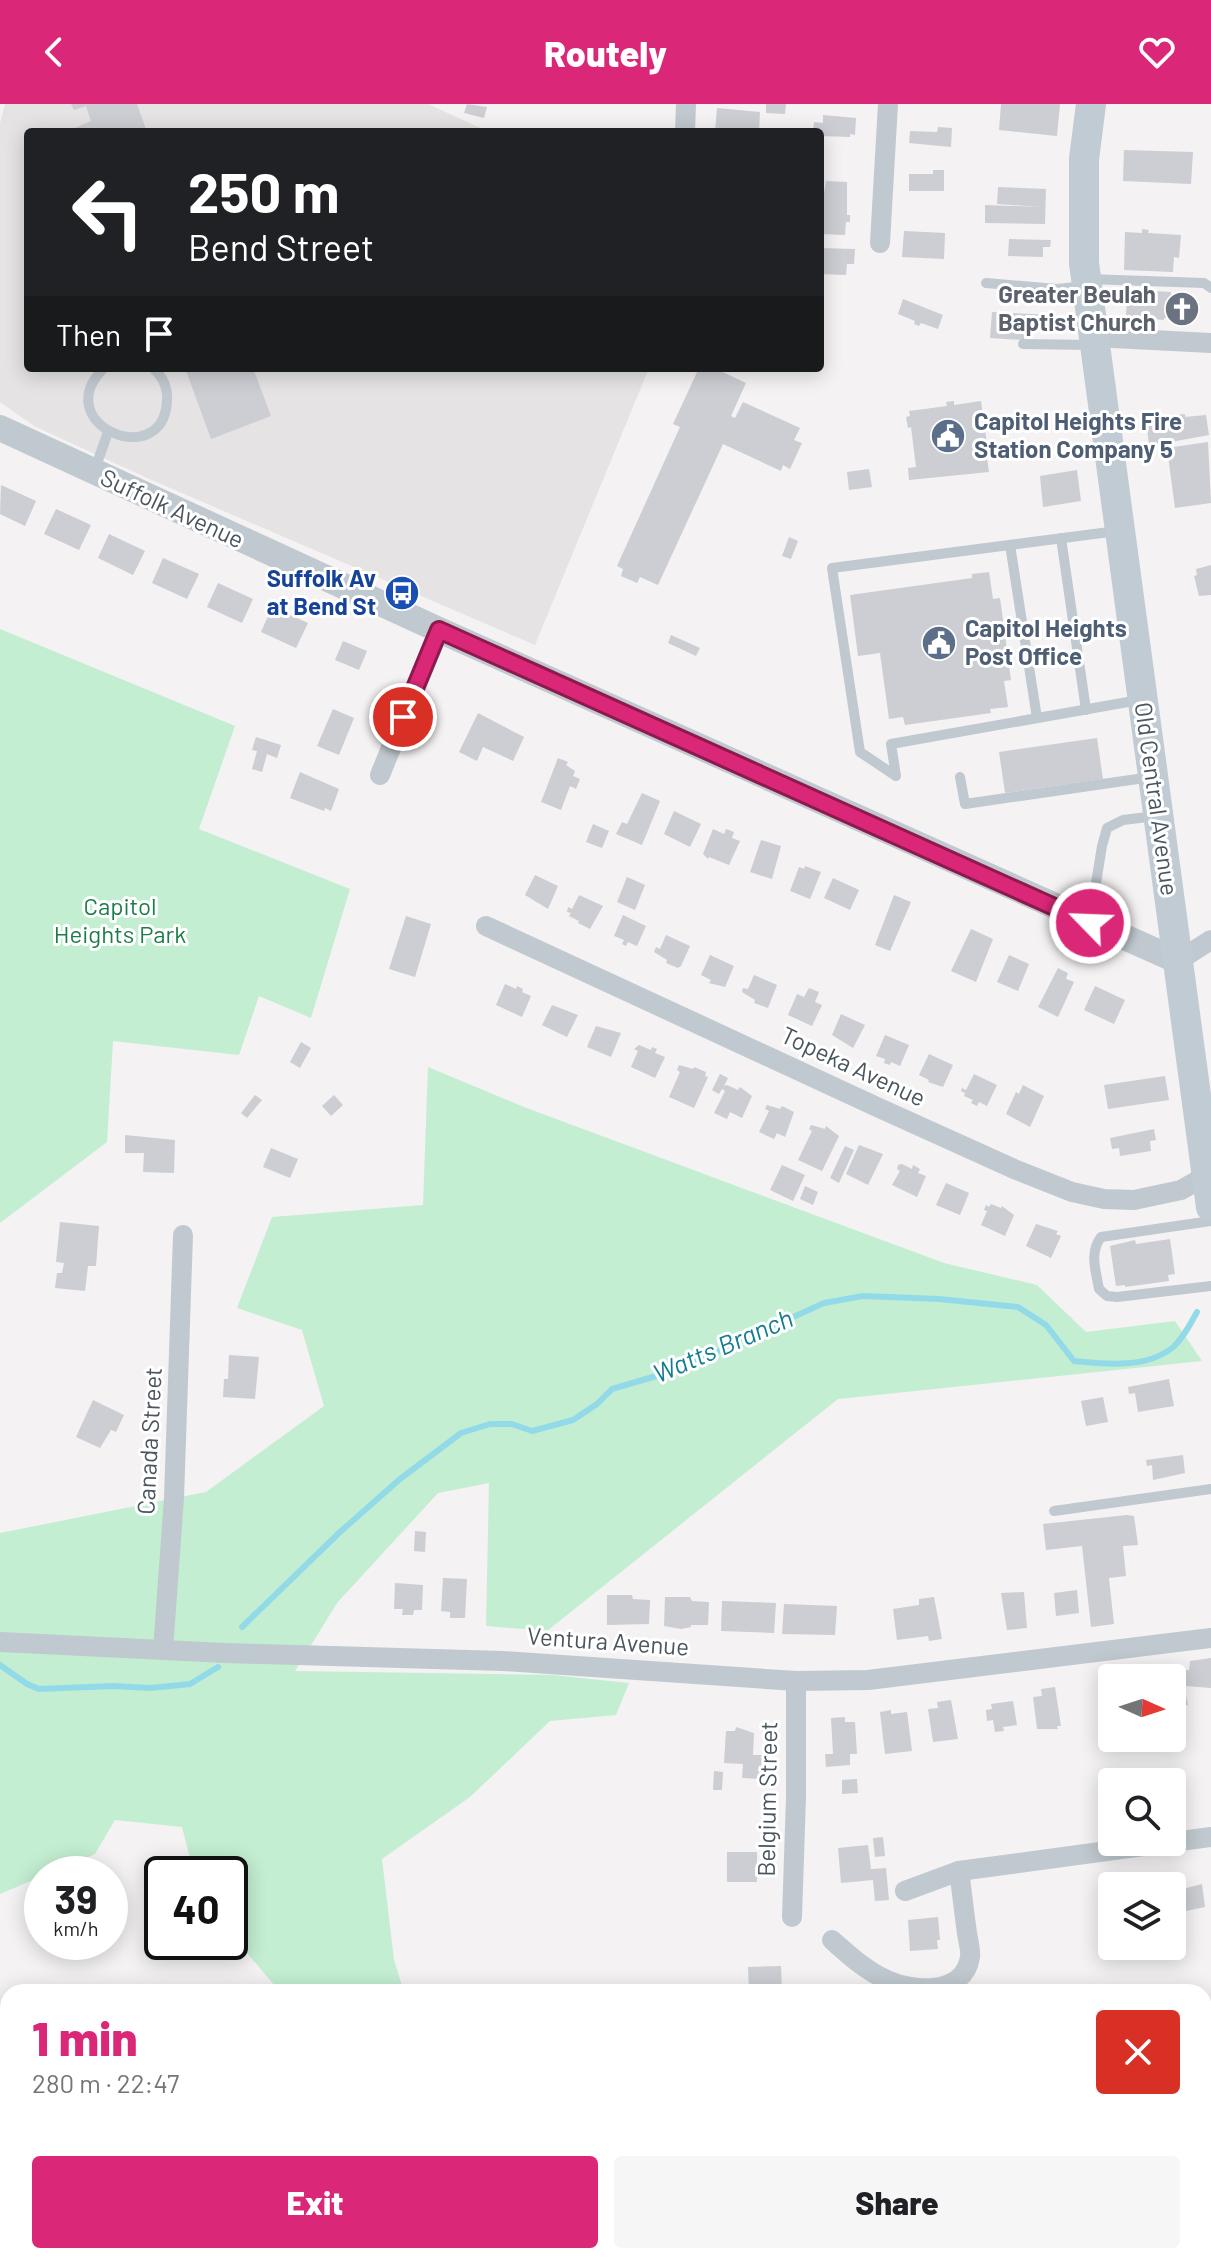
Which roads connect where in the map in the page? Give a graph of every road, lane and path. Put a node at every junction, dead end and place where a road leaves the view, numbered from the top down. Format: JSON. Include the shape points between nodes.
{"nodes":[{"id":1,"x":686,"y":104,"type":"edge"},
{"id":2,"x":888,"y":104,"type":"edge"},
{"id":3,"x":1091,"y":104,"type":"edge"},
{"id":4,"x":685,"y":128,"type":"edge"},
{"id":5,"x":880,"y":243,"type":"dead end"},
{"id":6,"x":1087,"y":282,"type":"junction"},
{"id":7,"x":986,"y":283,"type":"dead end"},
{"id":8,"x":1211,"y":288,"type":"edge"},
{"id":9,"x":1094,"y":341,"type":"junction"},
{"id":10,"x":1211,"y":343,"type":"edge"},
{"id":11,"x":1023,"y":344,"type":"dead end"},
{"id":12,"x":101,"y":372,"type":"edge"},
{"id":13,"x":156,"y":372,"type":"edge"},
{"id":14,"x":0,"y":428,"type":"edge"},
{"id":15,"x":108,"y":432,"type":"junction"},
{"id":16,"x":93,"y":473,"type":"junction"},
{"id":17,"x":1119,"y":531,"type":"junction"},
{"id":18,"x":1061,"y":538,"type":"junction"},
{"id":19,"x":1010,"y":545,"type":"junction"},
{"id":20,"x":439,"y":630,"type":"junction"},
{"id":21,"x":1142,"y":699,"type":"junction"},
{"id":22,"x":1086,"y":710,"type":"junction"},
{"id":23,"x":1037,"y":718,"type":"junction"},
{"id":24,"x":380,"y":775,"type":"dead end"},
{"id":25,"x":960,"y":777,"type":"dead end"},
{"id":26,"x":1153,"y":777,"type":"junction"},
{"id":27,"x":1158,"y":816,"type":"junction"},
{"id":28,"x":1090,"y":923,"type":"junction"},
{"id":29,"x":486,"y":926,"type":"dead end"},
{"id":30,"x":1211,"y":940,"type":"edge"},
{"id":31,"x":1178,"y":961,"type":"junction"},
{"id":32,"x":1209,"y":1175,"type":"edge"},
{"id":33,"x":1211,"y":1207,"type":"edge"},
{"id":34,"x":1211,"y":1221,"type":"edge"},
{"id":35,"x":183,"y":1235,"type":"dead end"},
{"id":36,"x":1211,"y":1286,"type":"edge"},
{"id":37,"x":1211,"y":1489,"type":"edge"},
{"id":38,"x":1054,"y":1511,"type":"dead end"},
{"id":39,"x":1211,"y":1638,"type":"edge"},
{"id":40,"x":0,"y":1642,"type":"edge"},
{"id":41,"x":163,"y":1650,"type":"junction"},
{"id":42,"x":796,"y":1681,"type":"junction"},
{"id":43,"x":1211,"y":1837,"type":"edge"},
{"id":44,"x":959,"y":1871,"type":"junction"},
{"id":45,"x":905,"y":1891,"type":"dead end"},
{"id":46,"x":792,"y":1917,"type":"dead end"},
{"id":47,"x":832,"y":1940,"type":"dead end"},
{"id":48,"x":900,"y":1984,"type":"edge"},
{"id":49,"x":951,"y":1984,"type":"edge"}],
"edges":[{"from":1,"to":4,"type":"street"},
{"from":2,"to":5,"type":"street"},
{"from":3,"to":6,"type":"main road","name":"Old Central Avenue","via":[[1084,159]]},
{"from":6,"to":7,"type":"lane","via":[[1057,289]]},
{"from":6,"to":8,"type":"lane","via":[[1204,283]]},
{"from":6,"to":9,"type":"main road","name":"Old Central Avenue"},
{"from":9,"to":10,"type":"street"},
{"from":9,"to":11,"type":"lane"},
{"from":9,"to":17,"type":"main road","name":"Old Central Avenue"},
{"from":12,"to":15,"type":"lane","via":[[91,387],[90,407]]},
{"from":13,"to":15,"type":"lane","via":[[168,393],[162,420],[134,438]]},
{"from":14,"to":16,"type":"street","name":"Suffolk Avenue"},
{"from":15,"to":16,"type":"lane"},
{"from":16,"to":20,"type":"street","name":"Suffolk Avenue"},
{"from":17,"to":18,"type":"lane"},
{"from":17,"to":21,"type":"main road","name":"Old Central Avenue"},
{"from":18,"to":19,"type":"lane"},
{"from":18,"to":22,"type":"lane"},
{"from":19,"to":23,"type":"lane"},
{"from":19,"to":23,"type":"lane","via":[[832,568],[860,752],[896,776],[891,744]]},
{"from":20,"to":24,"type":"street"},
{"from":20,"to":28,"type":"street","name":"Suffolk Avenue"},
{"from":21,"to":22,"type":"lane"},
{"from":21,"to":26,"type":"main road","name":"Old Central Avenue"},
{"from":22,"to":23,"type":"lane"},
{"from":25,"to":26,"type":"lane","via":[[965,804]]},
{"from":26,"to":27,"type":"main road","name":"Old Central Avenue"},
{"from":27,"to":28,"type":"lane","via":[[1123,820],[1107,828]]},
{"from":27,"to":31,"type":"main road","name":"Old Central Avenue"},
{"from":28,"to":31,"type":"street","name":"Suffolk Avenue"},
{"from":29,"to":32,"type":"street","name":"Topeka Avenue","via":[[1072,1192],[1134,1200],[1181,1190]]},
{"from":30,"to":31,"type":"street"},
{"from":31,"to":32,"type":"main road","name":"Old Central Avenue"},
{"from":32,"to":33,"type":"main road","name":"Old Central Avenue"},
{"from":34,"to":36,"type":"lane","via":[[1101,1237],[1093,1256],[1099,1289],[1107,1296]]},
{"from":35,"to":41,"type":"street","name":"Canada Street"},
{"from":37,"to":38,"type":"lane"},
{"from":39,"to":42,"type":"street","name":"Ventura Avenue","via":[[868,1680]]},
{"from":40,"to":41,"type":"street","name":"Ventura Avenue"},
{"from":41,"to":42,"type":"street","name":"Ventura Avenue","via":[[503,1661]]},
{"from":42,"to":46,"type":"street","name":"Belgium Street"},
{"from":43,"to":44,"type":"street"},
{"from":44,"to":45,"type":"street"},
{"from":44,"to":49,"type":"street","via":[[970,1957]]},
{"from":47,"to":48,"type":"street","via":[[866,1969]]}]}
